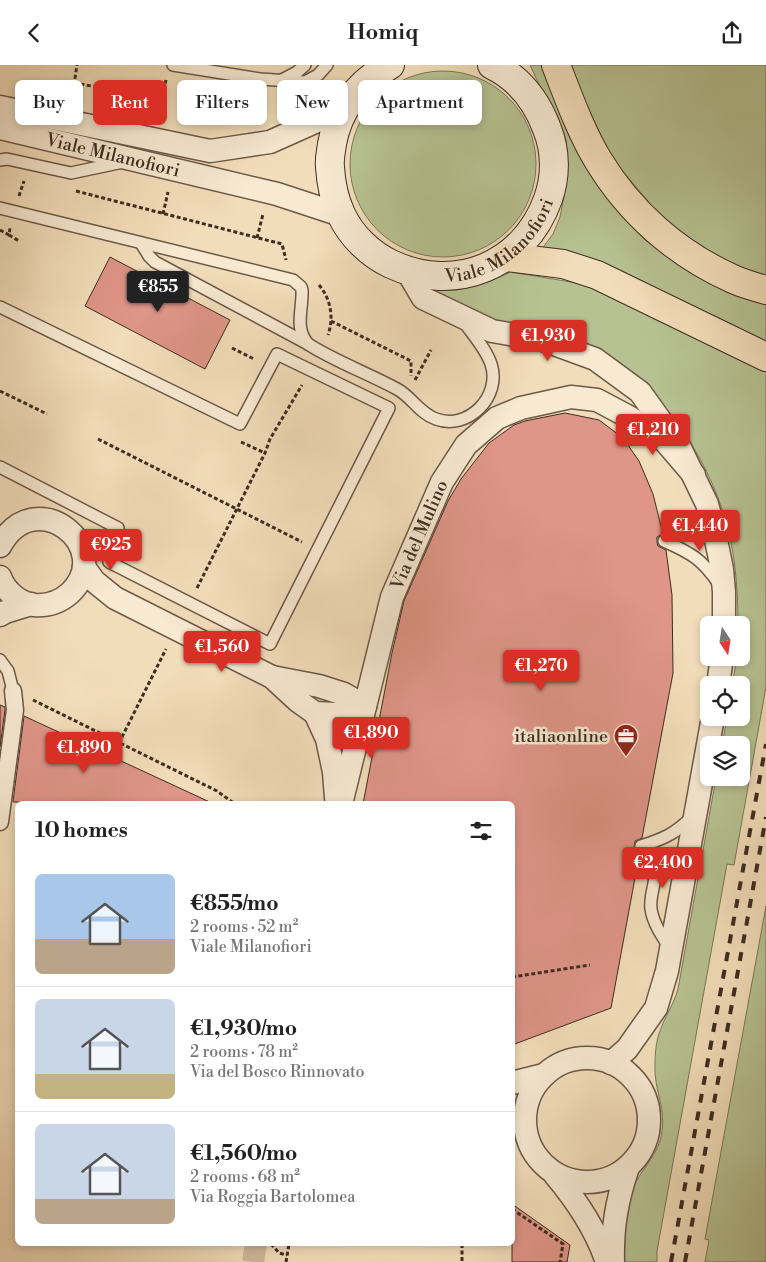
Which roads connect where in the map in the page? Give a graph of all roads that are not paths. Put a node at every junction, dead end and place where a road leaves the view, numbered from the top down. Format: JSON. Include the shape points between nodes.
{"nodes":[{"id":1,"x":305,"y":65,"type":"edge"},
{"id":2,"x":327,"y":65,"type":"edge"},
{"id":3,"x":390,"y":65,"type":"edge"},
{"id":4,"x":492,"y":65,"type":"edge"},
{"id":5,"x":556,"y":65,"type":"edge"},
{"id":6,"x":170,"y":69,"type":"edge"},
{"id":7,"x":516,"y":74,"type":"edge"},
{"id":8,"x":281,"y":80,"type":"edge"},
{"id":9,"x":307,"y":80,"type":"edge"},
{"id":10,"x":277,"y":81,"type":"edge"},
{"id":11,"x":348,"y":103,"type":"edge"},
{"id":12,"x":0,"y":107,"type":"edge"},
{"id":13,"x":308,"y":125,"type":"edge"},
{"id":14,"x":337,"y":125,"type":"edge"},
{"id":15,"x":0,"y":128,"type":"edge"},
{"id":16,"x":0,"y":159,"type":"edge"},
{"id":17,"x":133,"y":160,"type":"junction"},
{"id":18,"x":0,"y":208,"type":"edge"},
{"id":19,"x":341,"y":215,"type":"junction"},
{"id":20,"x":142,"y":243,"type":"junction"},
{"id":21,"x":506,"y":257,"type":"junction"},
{"id":22,"x":406,"y":271,"type":"junction"},
{"id":23,"x":766,"y":290,"type":"edge"},
{"id":24,"x":0,"y":307,"type":"edge"},
{"id":25,"x":459,"y":315,"type":"junction"},
{"id":26,"x":318,"y":350,"type":"junction"},
{"id":27,"x":766,"y":357,"type":"edge"},
{"id":28,"x":0,"y":467,"type":"edge"},
{"id":29,"x":694,"y":475,"type":"junction"},
{"id":30,"x":664,"y":541,"type":"dead end"},
{"id":31,"x":0,"y":546,"type":"edge"},
{"id":32,"x":84,"y":567,"type":"junction"},
{"id":33,"x":0,"y":577,"type":"edge"},
{"id":34,"x":724,"y":592,"type":"junction"},
{"id":35,"x":66,"y":597,"type":"junction"},
{"id":36,"x":115,"y":598,"type":"junction"},
{"id":37,"x":32,"y":605,"type":"junction"},
{"id":38,"x":0,"y":615,"type":"edge"},
{"id":39,"x":724,"y":616,"type":"edge"},
{"id":40,"x":0,"y":660,"type":"edge"},
{"id":41,"x":272,"y":677,"type":"junction"},
{"id":42,"x":13,"y":691,"type":"joint"},
{"id":43,"x":365,"y":706,"type":"junction"},
{"id":44,"x":315,"y":713,"type":"junction"},
{"id":45,"x":711,"y":726,"type":"edge"},
{"id":46,"x":339,"y":801,"type":"edge"},
{"id":47,"x":340,"y":801,"type":"edge"},
{"id":48,"x":696,"y":812,"type":"junction"},
{"id":49,"x":0,"y":822,"type":"edge"},
{"id":50,"x":641,"y":846,"type":"dead end"},
{"id":51,"x":638,"y":859,"type":"dead end"},
{"id":52,"x":671,"y":950,"type":"junction"},
{"id":53,"x":611,"y":1063,"type":"junction"},
{"id":54,"x":544,"y":1075,"type":"junction"},
{"id":55,"x":515,"y":1082,"type":"edge"},
{"id":56,"x":515,"y":1130,"type":"edge"},
{"id":57,"x":529,"y":1145,"type":"junction"},
{"id":58,"x":628,"y":1167,"type":"junction"},
{"id":59,"x":554,"y":1174,"type":"junction"},
{"id":60,"x":607,"y":1262,"type":"edge"},
{"id":61,"x":613,"y":1262,"type":"edge"}],
"edges":[{"from":1,"to":8,"type":"lane"},
{"from":2,"to":9,"type":"lane","via":[[318,75]]},
{"from":3,"to":11,"type":"main road","name":"Viale Milanofiori","via":[[370,78]]},
{"from":4,"to":7,"type":"main road","name":"Viale Milanofiori"},
{"from":5,"to":23,"type":"highway","via":[[597,159],[626,201],[660,235],[693,259],[734,280]]},
{"from":6,"to":10,"type":"lane"},
{"from":7,"to":21,"type":"main road","name":"Viale Milanofiori","via":[[540,109],[551,138],[554,167],[551,191],[543,213],[517,248]]},
{"from":12,"to":13,"type":"street","name":"Viale Milanofiori","via":[[210,151],[270,142]]},
{"from":14,"to":19,"type":"main road","name":"Viale Milanofiori","via":[[329,161],[332,189]]},
{"from":15,"to":17,"type":"street","name":"Viale Milanofiori"},
{"from":16,"to":17,"type":"lane","via":[[71,173]]},
{"from":17,"to":19,"type":"street","name":"Viale Milanofiori","via":[[277,194]]},
{"from":18,"to":20,"type":"lane"},
{"from":19,"to":22,"type":"main road","name":"Viale Milanofiori","via":[[369,251]]},
{"from":20,"to":26,"type":"lane","via":[[155,262]]},
{"from":20,"to":26,"type":"lane","via":[[298,283],[302,291],[299,322],[303,338]]},
{"from":21,"to":22,"type":"main road","name":"Viale Milanofiori","via":[[478,271],[460,275],[442,277]]},
{"from":21,"to":27,"type":"highway","via":[[564,264],[597,275]]},
{"from":22,"to":25,"type":"street","via":[[424,298]]},
{"from":24,"to":28,"type":"lane","via":[[240,424],[277,355],[389,408],[270,644],[109,562],[107,553],[118,528]]},
{"from":25,"to":26,"type":"lane","via":[[485,352],[492,365],[493,377],[490,393],[482,407],[461,420],[438,420],[425,414],[399,390]]},
{"from":25,"to":29,"type":"street","via":[[492,331],[543,340],[595,359],[640,392],[680,448]]},
{"from":29,"to":34,"type":"street","via":[[714,530]]},
{"from":29,"to":43,"type":"street","name":"Via del Mulino","via":[[664,440],[597,400],[571,397],[520,408],[497,418],[466,445],[442,482],[392,597]]},
{"from":30,"to":34,"type":"lane","via":[[690,552],[708,568]]},
{"from":31,"to":32,"type":"street","via":[[12,529],[23,522],[49,519],[71,531],[79,542]]},
{"from":32,"to":35,"type":"street","via":[[74,589]]},
{"from":32,"to":36,"type":"street","via":[[94,581]]},
{"from":33,"to":37,"type":"street","via":[[9,593]]},
{"from":34,"to":39,"type":"street"},
{"from":35,"to":36,"type":"street","via":[[90,594]]},
{"from":35,"to":37,"type":"street","via":[[55,603]]},
{"from":36,"to":41,"type":"street"},
{"from":37,"to":38,"type":"street"},
{"from":40,"to":42,"type":"lane","via":[[8,671]]},
{"from":41,"to":43,"type":"street","via":[[319,686],[344,694]]},
{"from":41,"to":44,"type":"street"},
{"from":42,"to":49,"type":"street","via":[[15,710]]},
{"from":43,"to":44,"type":"street","via":[[336,714]]},
{"from":43,"to":47,"type":"street","name":"Via del Mulino"},
{"from":44,"to":46,"type":"street","via":[[327,739]]},
{"from":45,"to":48,"type":"street"},
{"from":48,"to":50,"type":"lane","via":[[679,830]]},
{"from":48,"to":52,"type":"street"},
{"from":51,"to":52,"type":"lane","via":[[647,861],[654,868],[651,908],[658,929]]},
{"from":52,"to":53,"type":"street","via":[[656,1008],[627,1049]]},
{"from":53,"to":54,"type":"street","via":[[576,1059],[558,1065]]},
{"from":53,"to":58,"type":"street","via":[[629,1074],[642,1091],[648,1111],[644,1144]]},
{"from":54,"to":55,"type":"street"},
{"from":54,"to":57,"type":"street","via":[[532,1089],[526,1107],[524,1126]]},
{"from":56,"to":57,"type":"street"},
{"from":57,"to":59,"type":"street"},
{"from":58,"to":59,"type":"street","via":[[612,1177],[592,1182],[573,1181]]},
{"from":58,"to":61,"type":"street","via":[[618,1197]]},
{"from":59,"to":60,"type":"street","via":[[573,1196],[601,1244]]}]}
